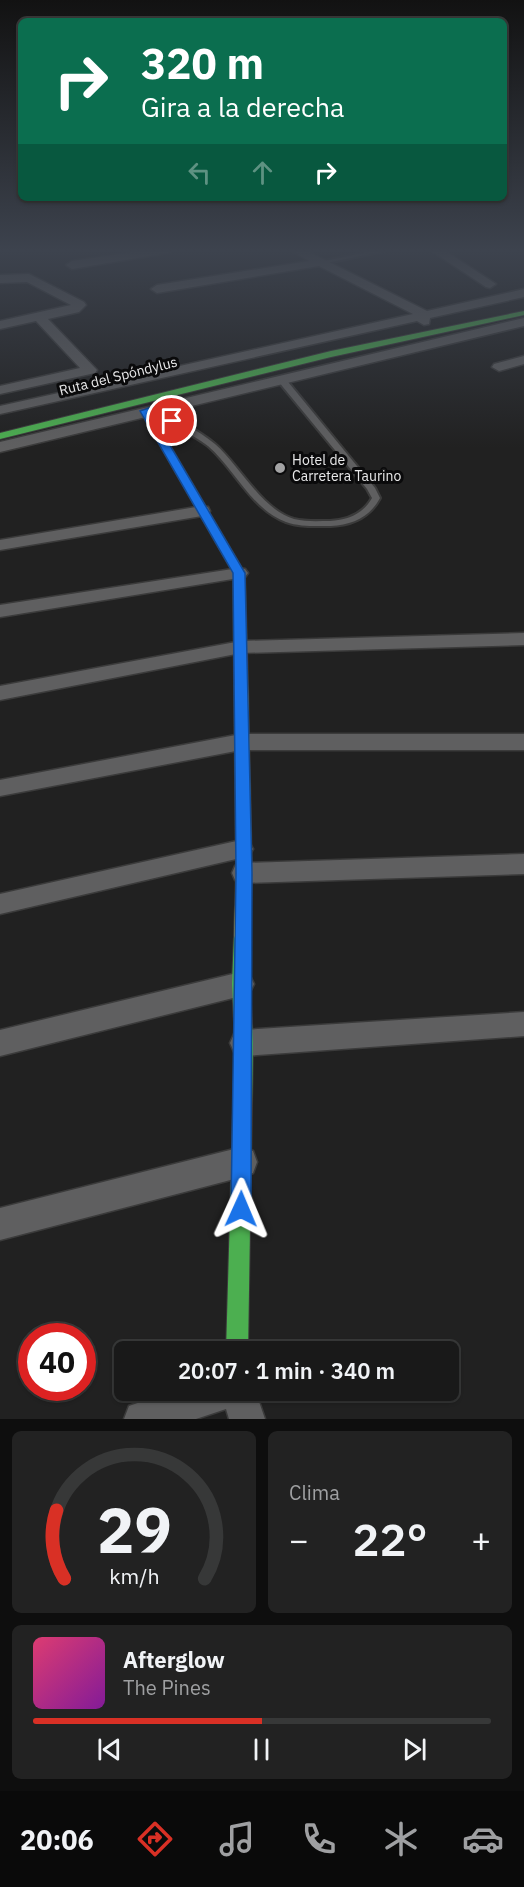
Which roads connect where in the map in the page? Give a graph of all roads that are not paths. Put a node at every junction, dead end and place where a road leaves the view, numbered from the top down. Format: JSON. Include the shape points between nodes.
{"nodes":[{"id":1,"x":39,"y":316,"type":"joint"},
{"id":2,"x":423,"y":316,"type":"edge"},
{"id":3,"x":425,"y":316,"type":"edge"},
{"id":4,"x":512,"y":316,"type":"edge"},
{"id":5,"x":420,"y":317,"type":"junction"},
{"id":6,"x":524,"y":322,"type":"edge"},
{"id":7,"x":0,"y":325,"type":"edge"},
{"id":8,"x":443,"y":335,"type":"junction"},
{"id":9,"x":524,"y":360,"type":"edge"},
{"id":10,"x":499,"y":367,"type":"dead end"},
{"id":11,"x":281,"y":379,"type":"junction"},
{"id":12,"x":0,"y":390,"type":"edge"},
{"id":13,"x":0,"y":410,"type":"edge"},
{"id":14,"x":149,"y":410,"type":"junction"},
{"id":15,"x":0,"y":422,"type":"edge"},
{"id":16,"x":0,"y":436,"type":"edge"},
{"id":17,"x":0,"y":447,"type":"edge"},
{"id":18,"x":202,"y":511,"type":"junction"},
{"id":19,"x":0,"y":545,"type":"edge"},
{"id":20,"x":239,"y":573,"type":"junction"},
{"id":21,"x":0,"y":611,"type":"edge"},
{"id":22,"x":524,"y":639,"type":"edge"},
{"id":23,"x":241,"y":647,"type":"junction"},
{"id":24,"x":0,"y":693,"type":"edge"},
{"id":25,"x":241,"y":742,"type":"junction"},
{"id":26,"x":524,"y":742,"type":"edge"},
{"id":27,"x":0,"y":788,"type":"edge"},
{"id":28,"x":243,"y":861,"type":"junction"},
{"id":29,"x":524,"y":864,"type":"edge"},
{"id":30,"x":0,"y":904,"type":"edge"},
{"id":31,"x":241,"y":984,"type":"junction"},
{"id":32,"x":524,"y":1024,"type":"edge"},
{"id":33,"x":0,"y":1043,"type":"edge"},
{"id":34,"x":244,"y":1043,"type":"junction"},
{"id":35,"x":242,"y":1162,"type":"junction"},
{"id":36,"x":0,"y":1224,"type":"edge"},
{"id":37,"x":237,"y":1341,"type":"edge"},
{"id":38,"x":197,"y":1401,"type":"edge"},
{"id":39,"x":241,"y":1401,"type":"edge"},
{"id":40,"x":142,"y":1419,"type":"edge"},
{"id":41,"x":247,"y":1419,"type":"edge"}],
"edges":[{"from":1,"to":7,"type":"street"},
{"from":1,"to":12,"type":"street","via":[[90,370]]},
{"from":2,"to":5,"type":"street"},
{"from":3,"to":5,"type":"main road","name":"Ruta del Spóndylus"},
{"from":4,"to":8,"type":"main road","name":"Ruta del Spóndylus"},
{"from":5,"to":8,"type":"street"},
{"from":5,"to":13,"type":"street"},
{"from":5,"to":15,"type":"main road","name":"Ruta del Spóndylus"},
{"from":6,"to":8,"type":"street"},
{"from":8,"to":11,"type":"street"},
{"from":8,"to":16,"type":"main road","name":"Ruta del Spóndylus","via":[[331,354]]},
{"from":9,"to":10,"type":"street"},
{"from":11,"to":14,"type":"street"},
{"from":11,"to":14,"type":"lane","via":[[371,488],[376,498],[371,509],[358,518],[307,524],[273,514],[213,447]]},
{"from":14,"to":17,"type":"street"},
{"from":14,"to":18,"type":"main road"},
{"from":18,"to":19,"type":"street"},
{"from":18,"to":20,"type":"main road"},
{"from":20,"to":21,"type":"street"},
{"from":20,"to":23,"type":"main road"},
{"from":22,"to":23,"type":"street"},
{"from":23,"to":24,"type":"street"},
{"from":23,"to":25,"type":"main road"},
{"from":25,"to":26,"type":"street"},
{"from":25,"to":27,"type":"street"},
{"from":25,"to":28,"type":"main road"},
{"from":28,"to":29,"type":"street"},
{"from":28,"to":30,"type":"street"},
{"from":28,"to":31,"type":"main road"},
{"from":31,"to":33,"type":"street"},
{"from":31,"to":34,"type":"main road"},
{"from":32,"to":34,"type":"street"},
{"from":34,"to":35,"type":"main road"},
{"from":35,"to":36,"type":"street"},
{"from":35,"to":37,"type":"main road"},
{"from":38,"to":40,"type":"street"},
{"from":39,"to":41,"type":"street"}]}
